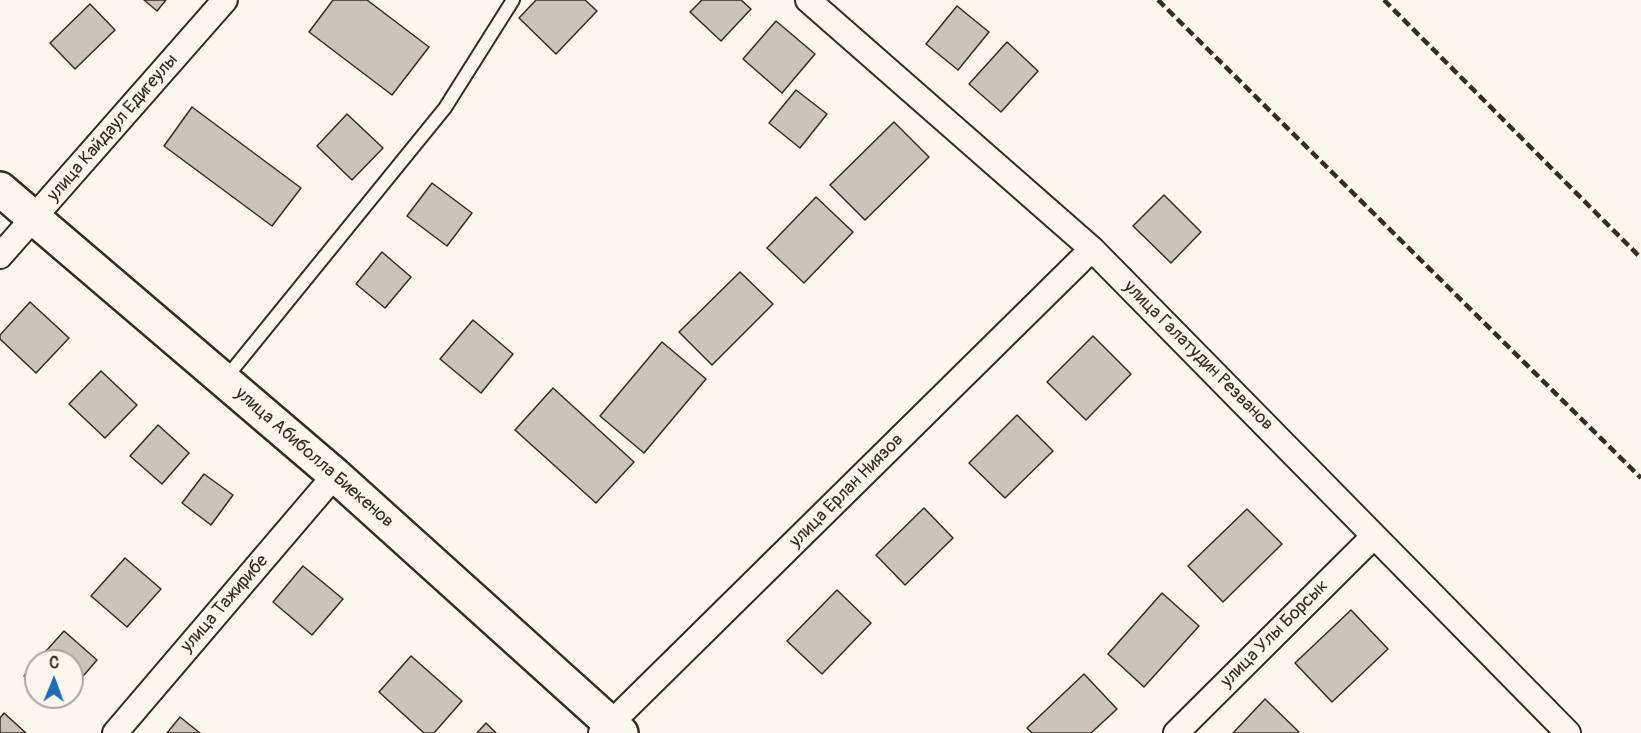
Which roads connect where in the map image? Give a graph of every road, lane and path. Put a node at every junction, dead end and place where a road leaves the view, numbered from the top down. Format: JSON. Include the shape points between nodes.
{"nodes":[{"id":1,"x":225,"y":0,"type":"edge"},
{"id":2,"x":513,"y":0,"type":"edge"},
{"id":3,"x":808,"y":0,"type":"edge"},
{"id":4,"x":0,"y":189,"type":"edge"},
{"id":5,"x":34,"y":218,"type":"junction"},
{"id":6,"x":1092,"y":249,"type":"junction"},
{"id":7,"x":0,"y":256,"type":"edge"},
{"id":8,"x":224,"y":380,"type":"junction"},
{"id":9,"x":335,"y":475,"type":"junction"},
{"id":10,"x":1374,"y":536,"type":"junction"},
{"id":11,"x":611,"y":730,"type":"edge"},
{"id":12,"x":115,"y":733,"type":"edge"},
{"id":13,"x":1176,"y":733,"type":"edge"},
{"id":14,"x":1568,"y":733,"type":"edge"}],
"edges":[{"from":1,"to":5,"type":"street","name":"улица Кайдаул Едигеулы"},
{"from":2,"to":8,"type":"lane","via":[[445,108]]},
{"from":3,"to":6,"type":"street","name":"улица Галатудин Резванов"},
{"from":4,"to":5,"type":"street","name":"улица Абиболла Биекенов"},
{"from":5,"to":7,"type":"street","name":"улица Кайдаул Едигеулы"},
{"from":5,"to":8,"type":"street","name":"улица Абиболла Биекенов"},
{"from":6,"to":10,"type":"street","name":"улица Галатудин Резванов"},
{"from":6,"to":11,"type":"street","name":"улица Ерлан Ниязов"},
{"from":8,"to":9,"type":"street","name":"улица Абиболла Биекенов"},
{"from":9,"to":11,"type":"street","name":"улица Абиболла Биекенов"},
{"from":9,"to":12,"type":"street","name":"улица Тажирибе"},
{"from":10,"to":13,"type":"street","name":"улица Улы Борсык"},
{"from":10,"to":14,"type":"street","name":"улица Галатудин Резванов"}]}
